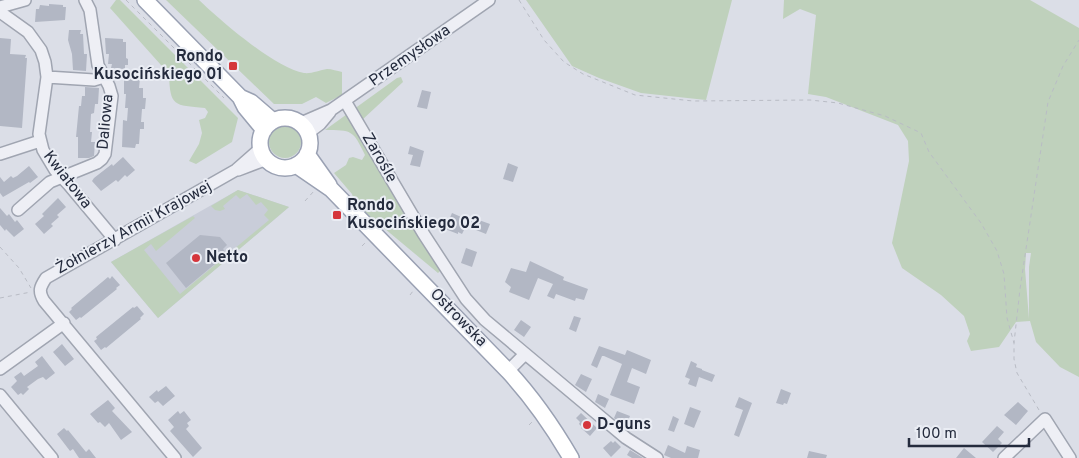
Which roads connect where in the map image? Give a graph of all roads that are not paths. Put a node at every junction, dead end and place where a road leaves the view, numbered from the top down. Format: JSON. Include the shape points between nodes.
{"nodes":[{"id":1,"x":25,"y":0,"type":"edge"},
{"id":2,"x":85,"y":0,"type":"edge"},
{"id":3,"x":144,"y":0,"type":"edge"},
{"id":4,"x":489,"y":0,"type":"edge"},
{"id":5,"x":0,"y":7,"type":"edge"},
{"id":6,"x":0,"y":12,"type":"edge"},
{"id":7,"x":47,"y":77,"type":"junction"},
{"id":8,"x":104,"y":77,"type":"junction"},
{"id":9,"x":345,"y":101,"type":"junction"},
{"id":10,"x":268,"y":125,"type":"junction"},
{"id":11,"x":304,"y":128,"type":"junction"},
{"id":12,"x":40,"y":141,"type":"junction"},
{"id":13,"x":0,"y":154,"type":"edge"},
{"id":14,"x":264,"y":154,"type":"junction"},
{"id":15,"x":302,"y":159,"type":"junction"},
{"id":16,"x":61,"y":177,"type":"junction"},
{"id":17,"x":18,"y":210,"type":"dead end"},
{"id":18,"x":115,"y":240,"type":"junction"},
{"id":19,"x":64,"y":323,"type":"junction"},
{"id":20,"x":525,"y":354,"type":"junction"},
{"id":21,"x":0,"y":369,"type":"edge"},
{"id":22,"x":508,"y":371,"type":"junction"},
{"id":23,"x":0,"y":395,"type":"edge"},
{"id":24,"x":52,"y":458,"type":"edge"},
{"id":25,"x":175,"y":458,"type":"edge"},
{"id":26,"x":571,"y":458,"type":"edge"},
{"id":27,"x":657,"y":458,"type":"edge"},
{"id":28,"x":1004,"y":458,"type":"edge"},
{"id":29,"x":1070,"y":458,"type":"edge"}],
"edges":[{"from":1,"to":5,"type":"street"},
{"from":2,"to":8,"type":"street","name":"Daliowa","via":[[90,10],[98,65]]},
{"from":3,"to":10,"type":"main road","via":[[234,100],[251,102]]},
{"from":4,"to":9,"type":"street","name":"Przemysłowa"},
{"from":6,"to":7,"type":"street","name":"Kwiatowa","via":[[32,37],[43,55]]},
{"from":7,"to":8,"type":"street","name":"Daliowa","via":[[94,80]]},
{"from":7,"to":12,"type":"street","name":"Kwiatowa"},
{"from":8,"to":16,"type":"street","name":"Daliowa","via":[[112,96],[104,157]]},
{"from":9,"to":11,"type":"street","name":"Przemysłowa","via":[[331,110],[320,124]]},
{"from":9,"to":20,"type":"street","name":"Zarośle","via":[[466,299]]},
{"from":10,"to":11,"type":"main road","via":[[283,118],[292,118]]},
{"from":10,"to":14,"type":"main road","via":[[260,142]]},
{"from":11,"to":15,"type":"main road","via":[[310,144]]},
{"from":12,"to":13,"type":"street"},
{"from":12,"to":16,"type":"street","name":"Kwiatowa"},
{"from":14,"to":15,"type":"main road","via":[[281,167],[289,167]]},
{"from":14,"to":18,"type":"street","name":"Żołnierzy Armii Krajowej"},
{"from":15,"to":22,"type":"main road","name":"Ostrowska"},
{"from":16,"to":17,"type":"street","name":"Daliowa","via":[[50,182]]},
{"from":16,"to":18,"type":"street","name":"Kwiatowa"},
{"from":18,"to":19,"type":"street","name":"Żołnierzy Armii Krajowej","via":[[46,278],[40,286],[37,292]]},
{"from":19,"to":21,"type":"street"},
{"from":19,"to":25,"type":"street"},
{"from":20,"to":22,"type":"street"},
{"from":20,"to":27,"type":"street","name":"Zarośle","via":[[626,438]]},
{"from":22,"to":26,"type":"main road","name":"Ostrowska","via":[[543,414]]},
{"from":23,"to":24,"type":"street"},
{"from":28,"to":29,"type":"street","via":[[1045,419]]}]}
